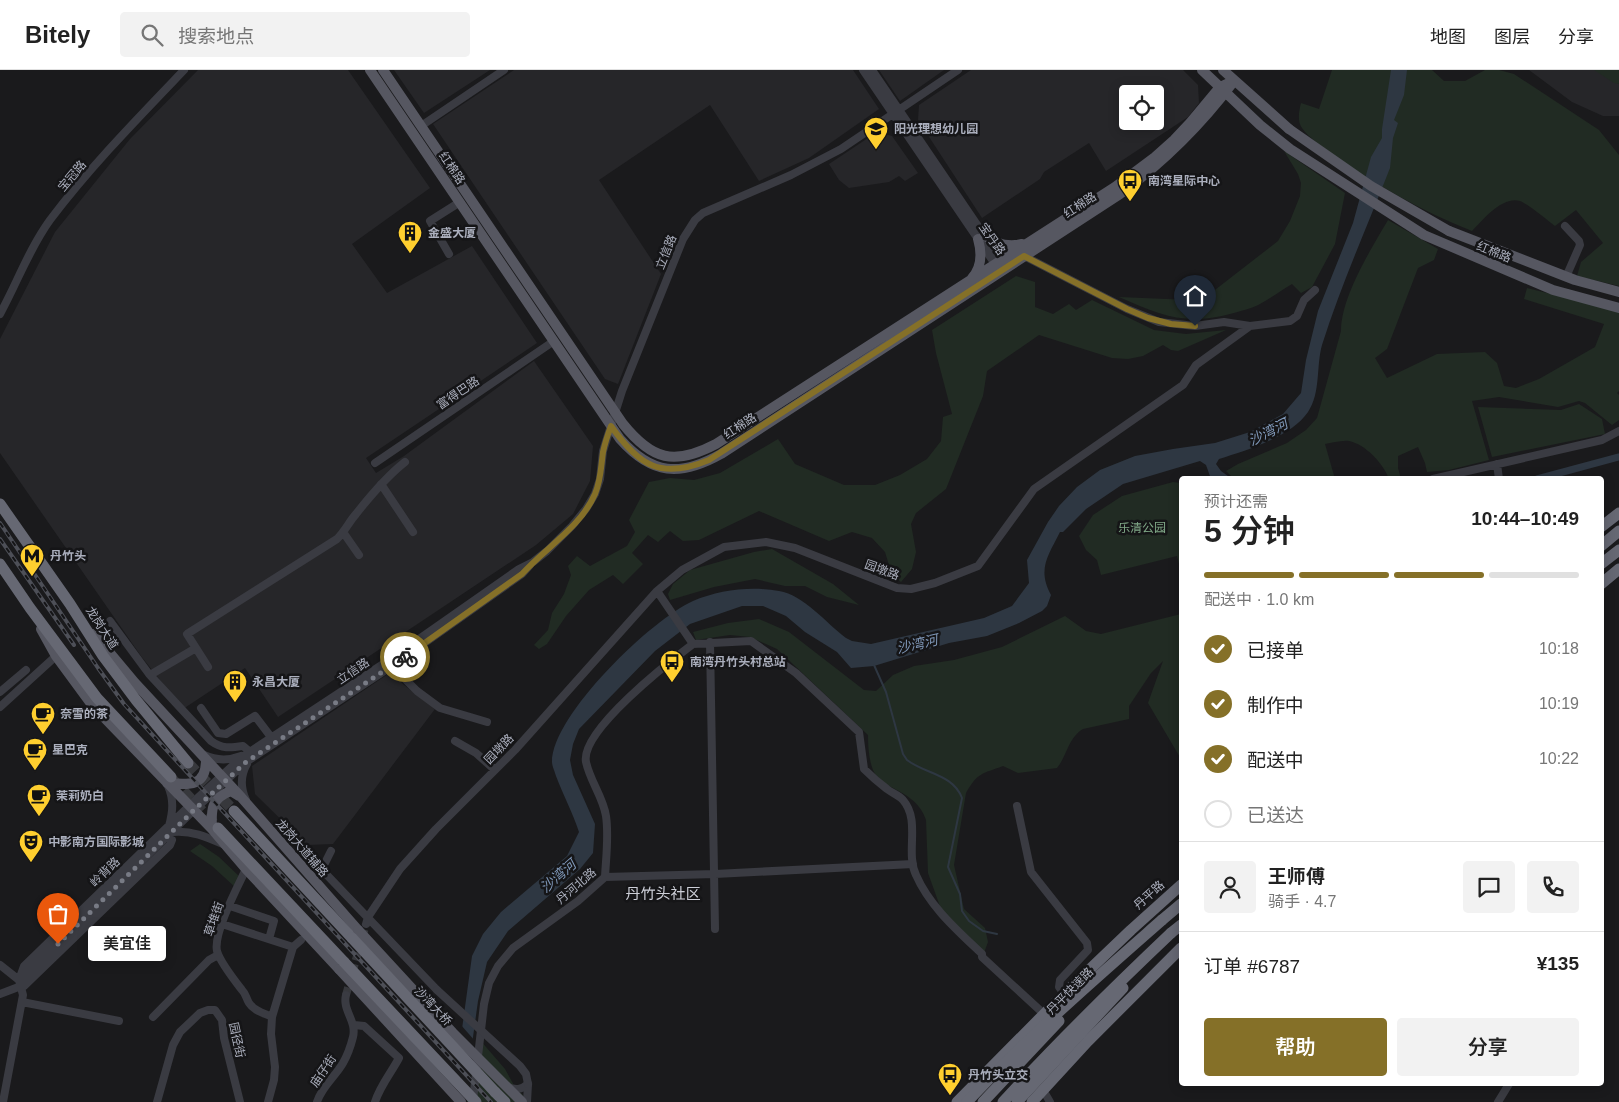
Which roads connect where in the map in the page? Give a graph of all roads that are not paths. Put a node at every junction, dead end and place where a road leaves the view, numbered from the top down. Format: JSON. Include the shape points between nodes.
{"nodes":[{"id":1,"x":184,"y":70,"type":"edge"},
{"id":2,"x":370,"y":70,"type":"edge"},
{"id":3,"x":383,"y":70,"type":"edge"},
{"id":4,"x":504,"y":70,"type":"edge"},
{"id":5,"x":863,"y":70,"type":"edge"},
{"id":6,"x":872,"y":70,"type":"edge"},
{"id":7,"x":958,"y":70,"type":"edge"},
{"id":8,"x":1202,"y":70,"type":"edge"},
{"id":9,"x":1223,"y":70,"type":"edge"},
{"id":10,"x":1234,"y":81,"type":"junction"},
{"id":11,"x":1223,"y":89,"type":"junction"},
{"id":12,"x":896,"y":112,"type":"junction"},
{"id":13,"x":421,"y":126,"type":"junction"},
{"id":14,"x":460,"y":202,"type":"junction"},
{"id":15,"x":1565,"y":226,"type":"dead end"},
{"id":16,"x":981,"y":237,"type":"junction"},
{"id":17,"x":1030,"y":241,"type":"junction"},
{"id":18,"x":449,"y":254,"type":"dead end"},
{"id":19,"x":1024,"y":256,"type":"junction"},
{"id":20,"x":1000,"y":265,"type":"junction"},
{"id":21,"x":1566,"y":277,"type":"junction"},
{"id":22,"x":969,"y":281,"type":"junction"},
{"id":23,"x":1315,"y":290,"type":"dead end"},
{"id":24,"x":1619,"y":292,"type":"edge"},
{"id":25,"x":1619,"y":308,"type":"edge"},
{"id":26,"x":0,"y":314,"type":"edge"},
{"id":27,"x":1250,"y":326,"type":"junction"},
{"id":28,"x":554,"y":341,"type":"junction"},
{"id":29,"x":615,"y":412,"type":"junction"},
{"id":30,"x":611,"y":426,"type":"junction"},
{"id":31,"x":1619,"y":431,"type":"edge"},
{"id":32,"x":405,"y":462,"type":"dead end"},
{"id":33,"x":375,"y":463,"type":"dead end"},
{"id":34,"x":1496,"y":464,"type":"junction"},
{"id":35,"x":1446,"y":476,"type":"edge"},
{"id":36,"x":1499,"y":476,"type":"edge"},
{"id":37,"x":381,"y":484,"type":"junction"},
{"id":38,"x":0,"y":504,"type":"edge"},
{"id":39,"x":1619,"y":513,"type":"edge"},
{"id":40,"x":1604,"y":526,"type":"edge"},
{"id":41,"x":1619,"y":531,"type":"edge"},
{"id":42,"x":343,"y":532,"type":"junction"},
{"id":43,"x":413,"y":532,"type":"dead end"},
{"id":44,"x":1604,"y":544,"type":"edge"},
{"id":45,"x":1619,"y":550,"type":"edge"},
{"id":46,"x":359,"y":555,"type":"dead end"},
{"id":47,"x":1604,"y":562,"type":"edge"},
{"id":48,"x":0,"y":564,"type":"edge"},
{"id":49,"x":1619,"y":569,"type":"edge"},
{"id":50,"x":1604,"y":582,"type":"edge"},
{"id":51,"x":657,"y":591,"type":"junction"},
{"id":52,"x":70,"y":604,"type":"junction"},
{"id":53,"x":474,"y":604,"type":"junction"},
{"id":54,"x":30,"y":608,"type":"junction"},
{"id":55,"x":110,"y":621,"type":"dead end"},
{"id":56,"x":710,"y":642,"type":"junction"},
{"id":57,"x":694,"y":644,"type":"junction"},
{"id":58,"x":196,"y":648,"type":"junction"},
{"id":59,"x":56,"y":656,"type":"junction"},
{"id":60,"x":392,"y":666,"type":"junction"},
{"id":61,"x":208,"y":667,"type":"dead end"},
{"id":62,"x":26,"y":670,"type":"dead end"},
{"id":63,"x":150,"y":675,"type":"junction"},
{"id":64,"x":356,"y":686,"type":"junction"},
{"id":65,"x":0,"y":692,"type":"edge"},
{"id":66,"x":0,"y":708,"type":"edge"},
{"id":67,"x":201,"y":708,"type":"dead end"},
{"id":68,"x":487,"y":722,"type":"dead end"},
{"id":69,"x":271,"y":737,"type":"junction"},
{"id":70,"x":455,"y":741,"type":"dead end"},
{"id":71,"x":193,"y":746,"type":"junction"},
{"id":72,"x":249,"y":755,"type":"junction"},
{"id":73,"x":206,"y":760,"type":"junction"},
{"id":74,"x":188,"y":763,"type":"tunnel mouth"},
{"id":75,"x":495,"y":770,"type":"junction"},
{"id":76,"x":167,"y":779,"type":"junction"},
{"id":77,"x":223,"y":779,"type":"junction"},
{"id":78,"x":240,"y":797,"type":"junction"},
{"id":79,"x":1017,"y":806,"type":"dead end"},
{"id":80,"x":192,"y":807,"type":"junction"},
{"id":81,"x":251,"y":808,"type":"junction"},
{"id":82,"x":234,"y":812,"type":"tunnel mouth"},
{"id":83,"x":215,"y":828,"type":"junction"},
{"id":84,"x":171,"y":833,"type":"junction"},
{"id":85,"x":228,"y":847,"type":"junction"},
{"id":86,"x":331,"y":851,"type":"dead end"},
{"id":87,"x":913,"y":864,"type":"junction"},
{"id":88,"x":246,"y":869,"type":"junction"},
{"id":89,"x":715,"y":874,"type":"junction"},
{"id":90,"x":606,"y":877,"type":"junction"},
{"id":91,"x":1179,"y":887,"type":"edge"},
{"id":92,"x":230,"y":906,"type":"junction"},
{"id":93,"x":1179,"y":906,"type":"edge"},
{"id":94,"x":1162,"y":920,"type":"junction"},
{"id":95,"x":222,"y":924,"type":"junction"},
{"id":96,"x":361,"y":927,"type":"junction"},
{"id":97,"x":1179,"y":927,"type":"edge"},
{"id":98,"x":715,"y":929,"type":"dead end"},
{"id":99,"x":1171,"y":934,"type":"junction"},
{"id":100,"x":269,"y":939,"type":"junction"},
{"id":101,"x":301,"y":940,"type":"dead end"},
{"id":102,"x":293,"y":947,"type":"junction"},
{"id":103,"x":1179,"y":950,"type":"edge"},
{"id":104,"x":218,"y":955,"type":"junction"},
{"id":105,"x":0,"y":965,"type":"edge"},
{"id":106,"x":341,"y":965,"type":"junction"},
{"id":107,"x":21,"y":984,"type":"junction"},
{"id":108,"x":0,"y":994,"type":"edge"},
{"id":109,"x":1064,"y":994,"type":"junction"},
{"id":110,"x":346,"y":995,"type":"tunnel mouth"},
{"id":111,"x":407,"y":997,"type":"junction"},
{"id":112,"x":22,"y":1002,"type":"junction"},
{"id":113,"x":1044,"y":1014,"type":"junction"},
{"id":114,"x":153,"y":1017,"type":"dead end"},
{"id":115,"x":272,"y":1017,"type":"junction"},
{"id":116,"x":119,"y":1021,"type":"dead end"},
{"id":117,"x":354,"y":1026,"type":"junction"},
{"id":118,"x":453,"y":1032,"type":"junction"},
{"id":119,"x":1005,"y":1053,"type":"junction"},
{"id":120,"x":528,"y":1084,"type":"junction"},
{"id":121,"x":506,"y":1086,"type":"junction"},
{"id":122,"x":1508,"y":1086,"type":"edge"},
{"id":123,"x":1043,"y":1090,"type":"junction"},
{"id":124,"x":2,"y":1102,"type":"edge"},
{"id":125,"x":157,"y":1102,"type":"edge"},
{"id":126,"x":240,"y":1102,"type":"edge"},
{"id":127,"x":268,"y":1102,"type":"edge"},
{"id":128,"x":317,"y":1102,"type":"edge"},
{"id":129,"x":374,"y":1102,"type":"edge"},
{"id":130,"x":461,"y":1102,"type":"edge"},
{"id":131,"x":474,"y":1102,"type":"edge"},
{"id":132,"x":505,"y":1102,"type":"edge"},
{"id":133,"x":522,"y":1102,"type":"edge"},
{"id":134,"x":527,"y":1102,"type":"edge"},
{"id":135,"x":957,"y":1102,"type":"edge"},
{"id":136,"x":967,"y":1102,"type":"edge"},
{"id":137,"x":983,"y":1102,"type":"edge"},
{"id":138,"x":1002,"y":1102,"type":"edge"},
{"id":139,"x":1017,"y":1102,"type":"edge"},
{"id":140,"x":1032,"y":1102,"type":"edge"},
{"id":141,"x":1050,"y":1102,"type":"edge"},
{"id":142,"x":1498,"y":1102,"type":"edge"}],
"edges":[{"from":1,"to":26,"type":"street","name":"宝冠路","via":[[80,183],[49,222]]},
{"from":2,"to":14,"type":"main road","name":"红棉路"},
{"from":3,"to":13,"type":"main road","name":"红棉路"},
{"from":4,"to":13,"type":"street"},
{"from":5,"to":12,"type":"street","name":"宝丹路"},
{"from":6,"to":12,"type":"street","name":"宝丹路"},
{"from":7,"to":12,"type":"street","name":"立信路"},
{"from":8,"to":11,"type":"main road"},
{"from":9,"to":10,"type":"main road"},
{"from":10,"to":11,"type":"main road","name":"红棉路"},
{"from":10,"to":21,"type":"main road","name":"红棉路","bridge":true,"via":[[1289,129],[1419,216]]},
{"from":11,"to":17,"type":"main road","name":"红棉路","via":[[1155,157],[1115,187]]},
{"from":11,"to":19,"type":"main road","name":"红棉路","via":[[1196,129],[1160,163],[1120,194]]},
{"from":11,"to":25,"type":"main road","name":"红棉路","via":[[1280,141],[1424,235],[1553,290]]},
{"from":12,"to":16,"type":"street","name":"宝丹路"},
{"from":12,"to":29,"type":"street","name":"立信路","via":[[817,162],[712,209],[695,220],[683,239]]},
{"from":13,"to":29,"type":"main road","name":"红棉路"},
{"from":14,"to":18,"type":"street","via":[[430,221]]},
{"from":14,"to":28,"type":"main road","name":"红棉路"},
{"from":15,"to":21,"type":"street","via":[[1580,245]]},
{"from":16,"to":17,"type":"main road","via":[[1004,245]]},
{"from":16,"to":20,"type":"street","name":"宝丹路"},
{"from":16,"to":22,"type":"main road","via":[[980,262]]},
{"from":17,"to":20,"type":"main road","name":"红棉路"},
{"from":19,"to":20,"type":"main road","name":"红棉路"},
{"from":19,"to":27,"type":"street","via":[[1159,322],[1195,326],[1224,322]]},
{"from":20,"to":22,"type":"main road","name":"红棉路"},
{"from":20,"to":30,"type":"main road","name":"红棉路","via":[[720,454],[694,467],[667,470],[641,460]]},
{"from":21,"to":24,"type":"main road","name":"红棉路"},
{"from":22,"to":29,"type":"main road","name":"红棉路","via":[[716,444],[691,456],[664,456],[649,450],[636,440]]},
{"from":23,"to":27,"type":"street","via":[[1290,321]]},
{"from":27,"to":51,"type":"street","name":"园墩路","via":[[1196,365],[1183,385],[1034,489],[978,566],[935,583],[911,589],[897,588],[795,548],[766,542],[724,547],[682,570]]},
{"from":28,"to":30,"type":"main road","name":"红棉路"},
{"from":28,"to":33,"type":"street","name":"富得巴路"},
{"from":29,"to":30,"type":"street","name":"立信路"},
{"from":30,"to":53,"type":"street","name":"立信路","via":[[603,450],[600,479],[586,509],[547,551]]},
{"from":31,"to":34,"type":"street","via":[[1602,440]]},
{"from":32,"to":37,"type":"street"},
{"from":34,"to":35,"type":"street"},
{"from":34,"to":36,"type":"street"},
{"from":37,"to":42,"type":"street"},
{"from":37,"to":43,"type":"street"},
{"from":38,"to":52,"type":"highway","name":"龙岗大道"},
{"from":39,"to":40,"type":"highway"},
{"from":41,"to":44,"type":"highway"},
{"from":42,"to":46,"type":"street"},
{"from":42,"to":58,"type":"street","via":[[321,550],[187,634]]},
{"from":45,"to":47,"type":"highway"},
{"from":48,"to":54,"type":"highway"},
{"from":49,"to":50,"type":"highway"},
{"from":51,"to":57,"type":"street"},
{"from":51,"to":75,"type":"street","name":"园墩路"},
{"from":52,"to":71,"type":"main road","name":"龙岗大道辅路","via":[[135,683]]},
{"from":52,"to":74,"type":"highway","name":"龙岗大道","via":[[103,656]]},
{"from":53,"to":60,"type":"street","name":"立信路"},
{"from":53,"to":64,"type":"street","name":"立信路"},
{"from":54,"to":59,"type":"main road"},
{"from":54,"to":76,"type":"highway","via":[[98,698]]},
{"from":55,"to":63,"type":"street"},
{"from":56,"to":57,"type":"street"},
{"from":56,"to":87,"type":"street","via":[[752,641],[796,673],[859,732],[864,769],[886,789],[902,798],[908,807]]},
{"from":56,"to":89,"type":"street"},
{"from":57,"to":90,"type":"street","name":"丹河北路","via":[[645,682],[597,731],[588,746],[586,761],[606,816]]},
{"from":58,"to":61,"type":"street"},
{"from":58,"to":63,"type":"street"},
{"from":59,"to":66,"type":"street"},
{"from":59,"to":76,"type":"main road","via":[[92,705]]},
{"from":60,"to":64,"type":"street","name":"立信路"},
{"from":60,"to":68,"type":"street","via":[[440,708]]},
{"from":62,"to":65,"type":"street"},
{"from":63,"to":72,"type":"street","via":[[211,741],[227,748],[243,746]]},
{"from":64,"to":69,"type":"street","name":"立信路"},
{"from":64,"to":72,"type":"street","name":"立信路"},
{"from":67,"to":69,"type":"street","via":[[218,733],[226,734],[256,716]]},
{"from":69,"to":72,"type":"street","name":"立信路"},
{"from":70,"to":75,"type":"street","via":[[476,753]]},
{"from":71,"to":72,"type":"street","via":[[219,760]]},
{"from":71,"to":73,"type":"main road","name":"龙岗大道辅路"},
{"from":72,"to":77,"type":"street","name":"立信路"},
{"from":72,"to":81,"type":"street","via":[[241,788]]},
{"from":73,"to":76,"type":"main road","via":[[204,776],[191,784]]},
{"from":73,"to":77,"type":"main road","name":"龙岗大道辅路"},
{"from":75,"to":96,"type":"street","name":"园墩路","via":[[400,869]]},
{"from":76,"to":80,"type":"main road"},
{"from":76,"to":84,"type":"street","via":[[173,805]]},
{"from":77,"to":78,"type":"main road","name":"龙岗大道辅路"},
{"from":77,"to":80,"type":"street","name":"立信路"},
{"from":78,"to":81,"type":"main road","name":"龙岗大道辅路"},
{"from":78,"to":83,"type":"main road","via":[[231,791],[221,794],[215,801],[212,819]]},
{"from":79,"to":109,"type":"street","via":[[1031,872],[1088,947],[1060,980],[1059,987]]},
{"from":80,"to":83,"type":"main road"},
{"from":80,"to":84,"type":"street","name":"岭背路"},
{"from":81,"to":96,"type":"main road","name":"龙岗大道辅路"},
{"from":82,"to":96,"type":"highway"},
{"from":83,"to":85,"type":"main road"},
{"from":83,"to":106,"type":"highway"},
{"from":84,"to":85,"type":"street","via":[[189,832]]},
{"from":84,"to":107,"type":"street","name":"岭背路","via":[[99,899]]},
{"from":84,"to":107,"type":"street","via":[[170,845]]},
{"from":85,"to":88,"type":"main road"},
{"from":86,"to":96,"type":"street","via":[[323,867],[325,873]]},
{"from":87,"to":89,"type":"street"},
{"from":87,"to":113,"type":"street","via":[[920,883],[946,920]]},
{"from":88,"to":92,"type":"street","name":"草堆街"},
{"from":88,"to":106,"type":"main road"},
{"from":89,"to":90,"type":"street"},
{"from":89,"to":98,"type":"street"},
{"from":90,"to":131,"type":"street","name":"丹河北路","via":[[513,948],[498,966],[489,983],[484,1004]]},
{"from":91,"to":109,"type":"highway","name":"丹平路"},
{"from":92,"to":95,"type":"street","name":"草堆街"},
{"from":92,"to":100,"type":"street","via":[[274,921]]},
{"from":93,"to":94,"type":"highway","name":"丹平快速路"},
{"from":94,"to":136,"type":"highway","bridge":true,"via":[[1058,1011]]},
{"from":94,"to":137,"type":"highway","name":"丹平快速路","bridge":true,"via":[[1037,1043]]},
{"from":95,"to":100,"type":"street"},
{"from":95,"to":104,"type":"street","name":"草堆街","via":[[216,943]]},
{"from":96,"to":111,"type":"highway","name":"沙湾大桥","bridge":true},
{"from":96,"to":118,"type":"main road","name":"龙岗大道辅路","bridge":true},
{"from":96,"to":120,"type":"street","bridge":true,"via":[[437,990],[520,1066]]},
{"from":97,"to":99,"type":"highway"},
{"from":99,"to":138,"type":"highway","bridge":true,"via":[[1102,999]]},
{"from":99,"to":139,"type":"highway","bridge":true},
{"from":100,"to":102,"type":"street"},
{"from":101,"to":102,"type":"street"},
{"from":102,"to":115,"type":"street"},
{"from":103,"to":123,"type":"highway"},
{"from":104,"to":114,"type":"street","via":[[209,960]]},
{"from":104,"to":115,"type":"street","name":"草堆街","via":[[254,1009]]},
{"from":105,"to":107,"type":"street"},
{"from":106,"to":130,"type":"main road","bridge":true},
{"from":106,"to":131,"type":"highway","bridge":true},
{"from":107,"to":108,"type":"street"},
{"from":107,"to":112,"type":"street"},
{"from":109,"to":113,"type":"highway","name":"丹平路"},
{"from":110,"to":117,"type":"street","via":[[345,1004]]},
{"from":111,"to":118,"type":"highway","bridge":true},
{"from":111,"to":132,"type":"highway","name":"沙湾大桥","bridge":true},
{"from":112,"to":116,"type":"street"},
{"from":112,"to":124,"type":"street"},
{"from":113,"to":119,"type":"highway","name":"丹平路"},
{"from":115,"to":127,"type":"street","via":[[276,1067]]},
{"from":117,"to":128,"type":"street","name":"庙仔街","via":[[343,1062],[320,1092]]},
{"from":117,"to":129,"type":"street","via":[[364,1026],[399,1058]]},
{"from":118,"to":121,"type":"main road","name":"龙岗大道辅路","bridge":true},
{"from":119,"to":123,"type":"highway"},
{"from":119,"to":135,"type":"highway","name":"丹平路"},
{"from":120,"to":121,"type":"street","bridge":true,"via":[[516,1090]]},
{"from":120,"to":134,"type":"street"},
{"from":121,"to":133,"type":"main road","name":"龙岗大道辅路","bridge":true},
{"from":122,"to":142,"type":"street"},
{"from":123,"to":140,"type":"highway"},
{"from":123,"to":141,"type":"street"},
{"from":125,"to":126,"type":"street","name":"园径街","via":[[173,1045],[180,1032],[200,1013],[208,1010],[214,1010],[222,1020]]}]}
